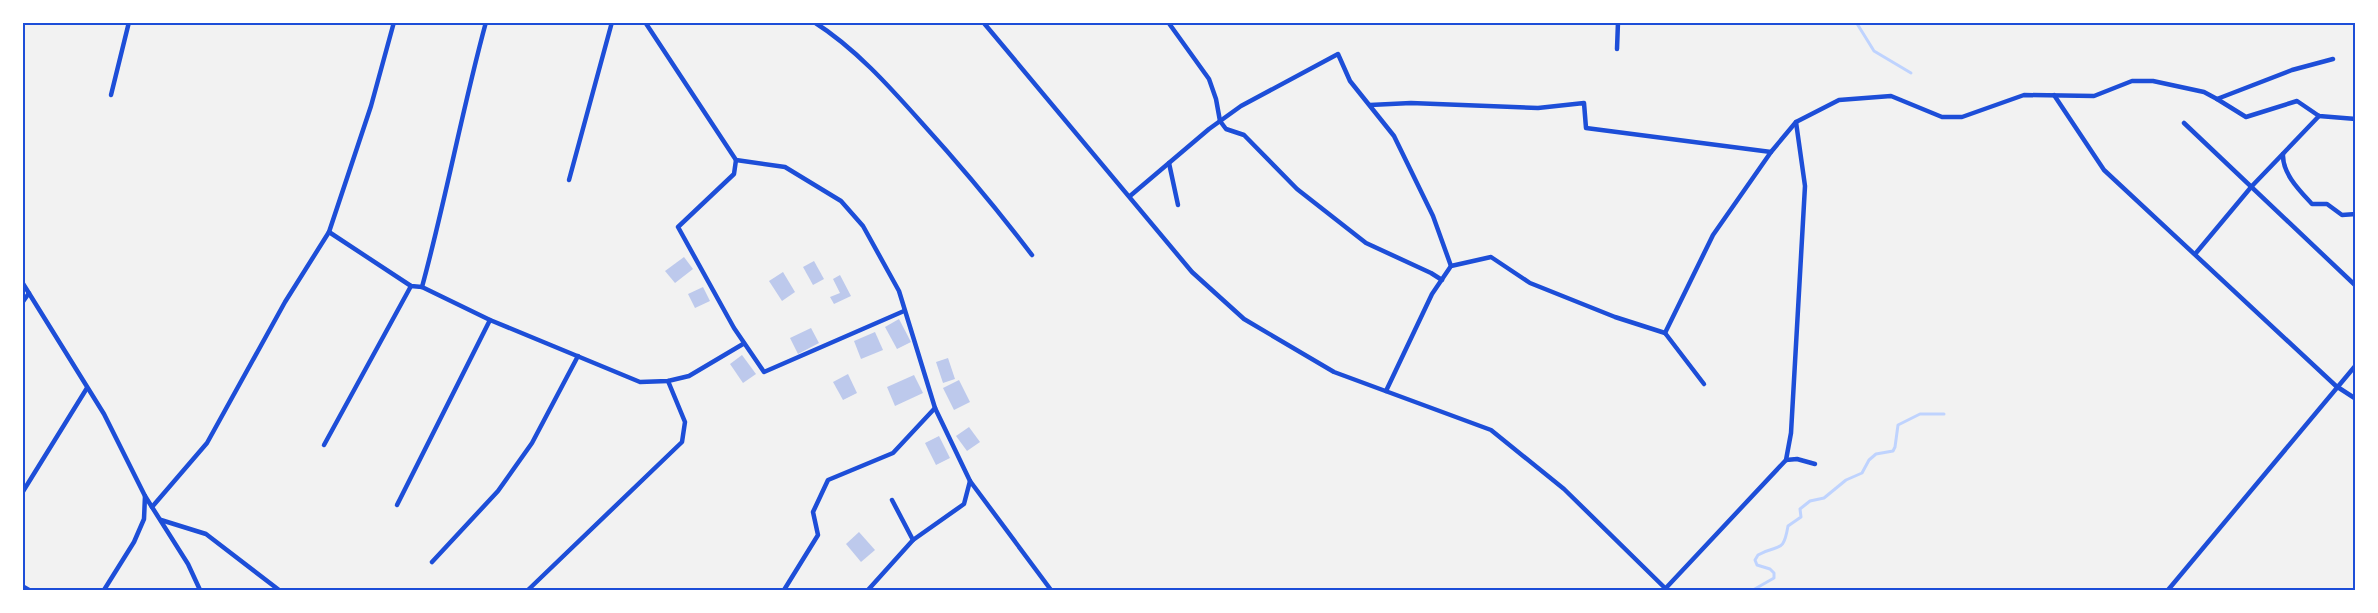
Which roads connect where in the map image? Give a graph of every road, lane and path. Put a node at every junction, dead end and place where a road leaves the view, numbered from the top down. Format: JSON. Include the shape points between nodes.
{"nodes":[{"id":1,"x":129,"y":22,"type":"edge"},
{"id":2,"x":394,"y":22,"type":"edge"},
{"id":3,"x":486,"y":22,"type":"edge"},
{"id":4,"x":612,"y":22,"type":"edge"},
{"id":5,"x":645,"y":22,"type":"edge"},
{"id":6,"x":814,"y":22,"type":"edge"},
{"id":7,"x":984,"y":22,"type":"edge"},
{"id":8,"x":1168,"y":22,"type":"edge"},
{"id":9,"x":1618,"y":22,"type":"edge"},
{"id":10,"x":1617,"y":49,"type":"dead end"},
{"id":11,"x":2333,"y":59,"type":"dead end"},
{"id":12,"x":111,"y":95,"type":"dead end"},
{"id":13,"x":2054,"y":95,"type":"junction"},
{"id":14,"x":2217,"y":99,"type":"junction"},
{"id":15,"x":1370,"y":105,"type":"junction"},
{"id":16,"x":2319,"y":116,"type":"junction"},
{"id":17,"x":2355,"y":119,"type":"edge"},
{"id":18,"x":1220,"y":121,"type":"junction"},
{"id":19,"x":1796,"y":122,"type":"junction"},
{"id":20,"x":2184,"y":123,"type":"dead end"},
{"id":21,"x":1771,"y":152,"type":"junction"},
{"id":22,"x":2283,"y":154,"type":"junction"},
{"id":23,"x":736,"y":160,"type":"junction"},
{"id":24,"x":1169,"y":163,"type":"junction"},
{"id":25,"x":569,"y":180,"type":"dead end"},
{"id":26,"x":2252,"y":186,"type":"junction"},
{"id":27,"x":1130,"y":196,"type":"junction"},
{"id":28,"x":1178,"y":205,"type":"dead end"},
{"id":29,"x":2355,"y":214,"type":"edge"},
{"id":30,"x":329,"y":232,"type":"junction"},
{"id":31,"x":2196,"y":253,"type":"junction"},
{"id":32,"x":1032,"y":255,"type":"dead end"},
{"id":33,"x":1451,"y":266,"type":"junction"},
{"id":34,"x":1442,"y":280,"type":"junction"},
{"id":35,"x":22,"y":282,"type":"edge"},
{"id":36,"x":411,"y":286,"type":"junction"},
{"id":37,"x":2355,"y":286,"type":"edge"},
{"id":38,"x":422,"y":287,"type":"junction"},
{"id":39,"x":29,"y":293,"type":"junction"},
{"id":40,"x":22,"y":303,"type":"edge"},
{"id":41,"x":904,"y":311,"type":"junction"},
{"id":42,"x":490,"y":320,"type":"junction"},
{"id":43,"x":1665,"y":333,"type":"junction"},
{"id":44,"x":743,"y":344,"type":"junction"},
{"id":45,"x":578,"y":356,"type":"junction"},
{"id":46,"x":2355,"y":365,"type":"edge"},
{"id":47,"x":668,"y":381,"type":"junction"},
{"id":48,"x":1704,"y":384,"type":"dead end"},
{"id":49,"x":2336,"y":386,"type":"junction"},
{"id":50,"x":87,"y":388,"type":"junction"},
{"id":51,"x":1386,"y":391,"type":"junction"},
{"id":52,"x":2355,"y":399,"type":"edge"},
{"id":53,"x":935,"y":408,"type":"junction"},
{"id":54,"x":324,"y":445,"type":"dead end"},
{"id":55,"x":1785,"y":460,"type":"junction"},
{"id":56,"x":1815,"y":464,"type":"dead end"},
{"id":57,"x":969,"y":481,"type":"junction"},
{"id":58,"x":22,"y":492,"type":"edge"},
{"id":59,"x":145,"y":496,"type":"junction"},
{"id":60,"x":892,"y":500,"type":"dead end"},
{"id":61,"x":397,"y":506,"type":"dead end"},
{"id":62,"x":152,"y":507,"type":"junction"},
{"id":63,"x":161,"y":520,"type":"junction"},
{"id":64,"x":913,"y":540,"type":"junction"},
{"id":65,"x":432,"y":562,"type":"dead end"},
{"id":66,"x":22,"y":586,"type":"edge"},
{"id":67,"x":1666,"y":590,"type":"edge"},
{"id":68,"x":29,"y":591,"type":"edge"},
{"id":69,"x":104,"y":591,"type":"edge"},
{"id":70,"x":200,"y":591,"type":"edge"},
{"id":71,"x":279,"y":591,"type":"edge"},
{"id":72,"x":528,"y":591,"type":"edge"},
{"id":73,"x":784,"y":591,"type":"edge"},
{"id":74,"x":868,"y":591,"type":"edge"},
{"id":75,"x":1051,"y":591,"type":"edge"},
{"id":76,"x":2168,"y":591,"type":"edge"}],
"edges":[{"from":1,"to":12,"type":"street"},
{"from":2,"to":30,"type":"street"},
{"from":3,"to":38,"type":"street"},
{"from":4,"to":25,"type":"street"},
{"from":5,"to":23,"type":"street"},
{"from":6,"to":32,"type":"street","via":[[837,37],[894,92],[983,191]]},
{"from":7,"to":27,"type":"street"},
{"from":8,"to":18,"type":"street","via":[[1209,80]]},
{"from":9,"to":10,"type":"street"},
{"from":11,"to":14,"type":"street"},
{"from":13,"to":14,"type":"street","via":[[2094,96],[2132,81],[2153,81],[2204,92]]},
{"from":13,"to":19,"type":"street","via":[[2024,95],[1962,117],[1942,117],[1891,96],[1839,100]]},
{"from":13,"to":31,"type":"street","via":[[2104,170]]},
{"from":14,"to":16,"type":"street","via":[[2246,117],[2297,101]]},
{"from":15,"to":18,"type":"street","via":[[1350,81],[1338,54]]},
{"from":15,"to":21,"type":"street","via":[[1538,108],[1584,103],[1586,128]]},
{"from":15,"to":33,"type":"street","via":[[1394,136],[1433,216]]},
{"from":16,"to":17,"type":"street"},
{"from":16,"to":22,"type":"street"},
{"from":18,"to":24,"type":"street"},
{"from":18,"to":34,"type":"street","via":[[1226,129],[1244,135],[1297,189],[1366,243]]},
{"from":19,"to":21,"type":"street"},
{"from":19,"to":55,"type":"street","via":[[1805,186],[1791,423]]},
{"from":20,"to":26,"type":"street"},
{"from":21,"to":43,"type":"street","via":[[1713,235]]},
{"from":22,"to":26,"type":"street"},
{"from":22,"to":29,"type":"street","via":[[2283,164],[2312,204],[2327,204],[2342,215]]},
{"from":23,"to":41,"type":"street","via":[[785,167],[841,201],[863,226],[898,291]]},
{"from":23,"to":44,"type":"street","via":[[734,174],[678,227]]},
{"from":24,"to":27,"type":"street"},
{"from":24,"to":28,"type":"street"},
{"from":26,"to":31,"type":"street"},
{"from":26,"to":37,"type":"street"},
{"from":27,"to":51,"type":"street","via":[[1192,272],[1244,319],[1334,372]]},
{"from":30,"to":36,"type":"street"},
{"from":30,"to":62,"type":"street","via":[[285,302],[207,443]]},
{"from":31,"to":49,"type":"street"},
{"from":33,"to":34,"type":"street"},
{"from":33,"to":43,"type":"street","via":[[1491,256],[1530,283]]},
{"from":34,"to":51,"type":"street"},
{"from":35,"to":39,"type":"street"},
{"from":36,"to":38,"type":"street"},
{"from":36,"to":54,"type":"street"},
{"from":38,"to":42,"type":"street"},
{"from":39,"to":40,"type":"street"},
{"from":39,"to":50,"type":"street"},
{"from":41,"to":44,"type":"street","via":[[764,372]]},
{"from":41,"to":53,"type":"street"},
{"from":42,"to":45,"type":"street"},
{"from":42,"to":61,"type":"street"},
{"from":43,"to":48,"type":"street"},
{"from":44,"to":47,"type":"street","via":[[689,376]]},
{"from":45,"to":47,"type":"street","via":[[640,382]]},
{"from":45,"to":65,"type":"street","via":[[532,443],[498,491]]},
{"from":46,"to":49,"type":"street"},
{"from":47,"to":72,"type":"street","via":[[685,422],[682,442]]},
{"from":49,"to":52,"type":"street"},
{"from":49,"to":76,"type":"street"},
{"from":50,"to":58,"type":"street"},
{"from":50,"to":59,"type":"street"},
{"from":51,"to":67,"type":"street","via":[[1491,430],[1564,489]]},
{"from":53,"to":57,"type":"street"},
{"from":53,"to":73,"type":"street","via":[[893,453],[828,480],[813,512],[818,535]]},
{"from":55,"to":56,"type":"street"},
{"from":55,"to":67,"type":"street"},
{"from":57,"to":64,"type":"street","via":[[964,504]]},
{"from":57,"to":75,"type":"street"},
{"from":59,"to":62,"type":"street"},
{"from":59,"to":69,"type":"street","via":[[144,519]]},
{"from":60,"to":64,"type":"street"},
{"from":62,"to":63,"type":"street"},
{"from":63,"to":70,"type":"street"},
{"from":63,"to":71,"type":"street","via":[[206,534]]},
{"from":64,"to":74,"type":"street"},
{"from":66,"to":68,"type":"street"}]}
